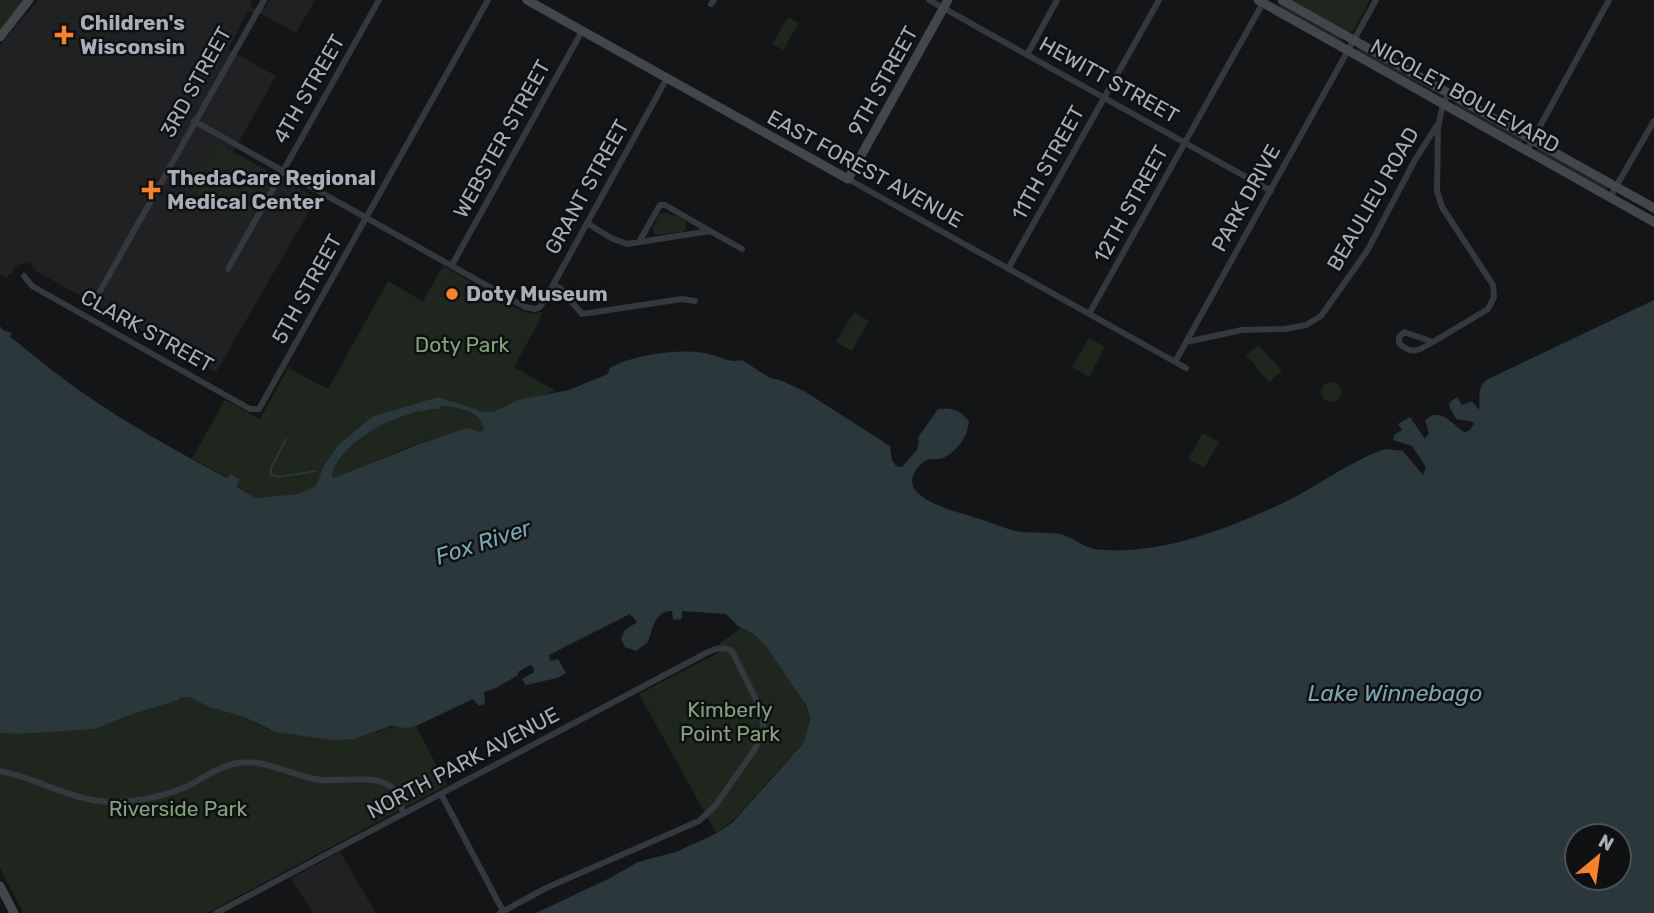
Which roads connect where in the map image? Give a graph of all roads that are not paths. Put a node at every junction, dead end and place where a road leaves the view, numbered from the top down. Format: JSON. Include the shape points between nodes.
{"nodes":[{"id":1,"x":29,"y":0,"type":"edge"},
{"id":2,"x":257,"y":0,"type":"edge"},
{"id":3,"x":264,"y":0,"type":"edge"},
{"id":4,"x":379,"y":0,"type":"edge"},
{"id":5,"x":488,"y":0,"type":"edge"},
{"id":6,"x":527,"y":0,"type":"edge"},
{"id":7,"x":929,"y":0,"type":"edge"},
{"id":8,"x":1057,"y":0,"type":"edge"},
{"id":9,"x":1159,"y":0,"type":"edge"},
{"id":10,"x":1282,"y":0,"type":"edge"},
{"id":11,"x":1376,"y":0,"type":"edge"},
{"id":12,"x":1609,"y":0,"type":"edge"},
{"id":13,"x":1262,"y":1,"type":"edge"},
{"id":14,"x":945,"y":4,"type":"edge"},
{"id":15,"x":257,"y":10,"type":"junction"},
{"id":16,"x":582,"y":31,"type":"junction"},
{"id":17,"x":0,"y":37,"type":"edge"},
{"id":18,"x":1354,"y":41,"type":"junction"},
{"id":19,"x":1348,"y":51,"type":"junction"},
{"id":20,"x":1027,"y":55,"type":"junction"},
{"id":21,"x":667,"y":78,"type":"junction"},
{"id":22,"x":1449,"y":93,"type":"junction"},
{"id":23,"x":1104,"y":97,"type":"junction"},
{"id":24,"x":1443,"y":104,"type":"junction"},
{"id":25,"x":194,"y":121,"type":"junction"},
{"id":26,"x":1654,"y":121,"type":"edge"},
{"id":27,"x":1439,"y":122,"type":"junction"},
{"id":28,"x":1532,"y":140,"type":"junction"},
{"id":29,"x":1185,"y":142,"type":"junction"},
{"id":30,"x":1527,"y":150,"type":"junction"},
{"id":31,"x":283,"y":171,"type":"junction"},
{"id":32,"x":848,"y":179,"type":"junction"},
{"id":33,"x":1617,"y":187,"type":"junction"},
{"id":34,"x":1270,"y":191,"type":"junction"},
{"id":35,"x":1610,"y":197,"type":"junction"},
{"id":36,"x":1654,"y":208,"type":"edge"},
{"id":37,"x":367,"y":218,"type":"junction"},
{"id":38,"x":1654,"y":222,"type":"edge"},
{"id":39,"x":587,"y":223,"type":"junction"},
{"id":40,"x":710,"y":231,"type":"junction"},
{"id":41,"x":639,"y":242,"type":"junction"},
{"id":42,"x":742,"y":249,"type":"dead end"},
{"id":43,"x":452,"y":265,"type":"junction"},
{"id":44,"x":228,"y":269,"type":"dead end"},
{"id":45,"x":1008,"y":269,"type":"junction"},
{"id":46,"x":24,"y":276,"type":"dead end"},
{"id":47,"x":553,"y":285,"type":"junction"},
{"id":48,"x":99,"y":293,"type":"dead end"},
{"id":49,"x":695,"y":302,"type":"dead end"},
{"id":50,"x":1089,"y":314,"type":"junction"},
{"id":51,"x":1186,"y":342,"type":"junction"},
{"id":52,"x":1433,"y":342,"type":"junction"},
{"id":53,"x":1175,"y":362,"type":"junction"},
{"id":54,"x":1186,"y":368,"type":"dead end"},
{"id":55,"x":257,"y":410,"type":"joint"},
{"id":56,"x":0,"y":771,"type":"edge"},
{"id":57,"x":441,"y":794,"type":"junction"},
{"id":58,"x":403,"y":814,"type":"junction"},
{"id":59,"x":0,"y":886,"type":"edge"},
{"id":60,"x":501,"y":912,"type":"edge"},
{"id":61,"x":14,"y":913,"type":"edge"},
{"id":62,"x":216,"y":913,"type":"edge"}],
"edges":[{"from":1,"to":17,"type":"street"},
{"from":2,"to":15,"type":"street"},
{"from":3,"to":15,"type":"street","name":"3RD STREET"},
{"from":4,"to":31,"type":"street","name":"4TH STREET"},
{"from":5,"to":37,"type":"street","name":"5TH STREET"},
{"from":6,"to":16,"type":"street","name":"EAST FOREST AVENUE"},
{"from":7,"to":14,"type":"street","name":"HEWITT STREET"},
{"from":8,"to":20,"type":"street"},
{"from":9,"to":23,"type":"street","name":"11TH STREET"},
{"from":10,"to":18,"type":"street","name":"NICOLET BOULEVARD"},
{"from":11,"to":18,"type":"street","name":"PARK DRIVE"},
{"from":12,"to":28,"type":"street"},
{"from":13,"to":19,"type":"street","name":"NICOLET BOULEVARD"},
{"from":13,"to":29,"type":"street","name":"12TH STREET"},
{"from":14,"to":20,"type":"street","name":"HEWITT STREET"},
{"from":14,"to":32,"type":"street","name":"9TH STREET"},
{"from":15,"to":25,"type":"street","name":"3RD STREET"},
{"from":16,"to":21,"type":"street","name":"EAST FOREST AVENUE"},
{"from":16,"to":43,"type":"street","name":"WEBSTER STREET"},
{"from":18,"to":19,"type":"street","name":"PARK DRIVE"},
{"from":18,"to":22,"type":"street","name":"NICOLET BOULEVARD"},
{"from":19,"to":24,"type":"street","name":"NICOLET BOULEVARD"},
{"from":19,"to":34,"type":"street","name":"PARK DRIVE"},
{"from":20,"to":23,"type":"street","name":"HEWITT STREET"},
{"from":21,"to":32,"type":"street","name":"EAST FOREST AVENUE"},
{"from":21,"to":39,"type":"street","name":"GRANT STREET"},
{"from":22,"to":24,"type":"street"},
{"from":22,"to":28,"type":"street","name":"NICOLET BOULEVARD"},
{"from":23,"to":29,"type":"street","name":"HEWITT STREET"},
{"from":23,"to":45,"type":"street","name":"11TH STREET"},
{"from":24,"to":27,"type":"street"},
{"from":24,"to":30,"type":"street","name":"NICOLET BOULEVARD"},
{"from":25,"to":31,"type":"street"},
{"from":25,"to":48,"type":"street","name":"3RD STREET"},
{"from":26,"to":33,"type":"street"},
{"from":27,"to":51,"type":"street","name":"BEAULIEU ROAD","via":[[1367,251],[1321,316],[1306,325],[1242,330]]},
{"from":27,"to":52,"type":"street","via":[[1438,196],[1495,295],[1488,309]]},
{"from":28,"to":30,"type":"street"},
{"from":28,"to":33,"type":"street","name":"NICOLET BOULEVARD"},
{"from":29,"to":34,"type":"street","name":"HEWITT STREET"},
{"from":29,"to":50,"type":"street","name":"12TH STREET"},
{"from":30,"to":35,"type":"street","name":"NICOLET BOULEVARD"},
{"from":31,"to":37,"type":"street"},
{"from":31,"to":44,"type":"street","name":"4TH STREET"},
{"from":32,"to":45,"type":"street","name":"EAST FOREST AVENUE"},
{"from":33,"to":35,"type":"street"},
{"from":33,"to":36,"type":"street","name":"NICOLET BOULEVARD"},
{"from":34,"to":51,"type":"street","name":"PARK DRIVE"},
{"from":35,"to":38,"type":"street","name":"NICOLET BOULEVARD"},
{"from":37,"to":43,"type":"street"},
{"from":37,"to":55,"type":"street","name":"5TH STREET"},
{"from":39,"to":41,"type":"street","via":[[618,242]]},
{"from":39,"to":47,"type":"street","name":"GRANT STREET"},
{"from":40,"to":41,"type":"street"},
{"from":40,"to":41,"type":"street","via":[[660,205]]},
{"from":40,"to":42,"type":"street"},
{"from":43,"to":47,"type":"street","name":"GRANT STREET","via":[[535,310]]},
{"from":45,"to":50,"type":"street","name":"EAST FOREST AVENUE"},
{"from":46,"to":55,"type":"street","name":"CLARK STREET","via":[[32,286]]},
{"from":47,"to":49,"type":"street","via":[[582,314],[682,299]]},
{"from":50,"to":53,"type":"street","name":"EAST FOREST AVENUE"},
{"from":51,"to":53,"type":"street","name":"PARK DRIVE"},
{"from":52,"to":52,"type":"street","via":[[1407,331],[1398,340],[1414,352]]},
{"from":53,"to":54,"type":"street","name":"EAST FOREST AVENUE"},
{"from":56,"to":58,"type":"street","via":[[87,798],[127,802],[173,792],[222,767],[254,762],[309,778],[388,785],[396,792]]},
{"from":57,"to":58,"type":"street","name":"NORTH PARK AVENUE"},
{"from":57,"to":60,"type":"street"},
{"from":57,"to":60,"type":"street","name":"NORTH PARK AVENUE","via":[[719,648],[727,648],[739,662],[758,702],[764,730],[706,816]]},
{"from":58,"to":62,"type":"street","name":"NORTH PARK AVENUE"},
{"from":59,"to":61,"type":"street"}]}
